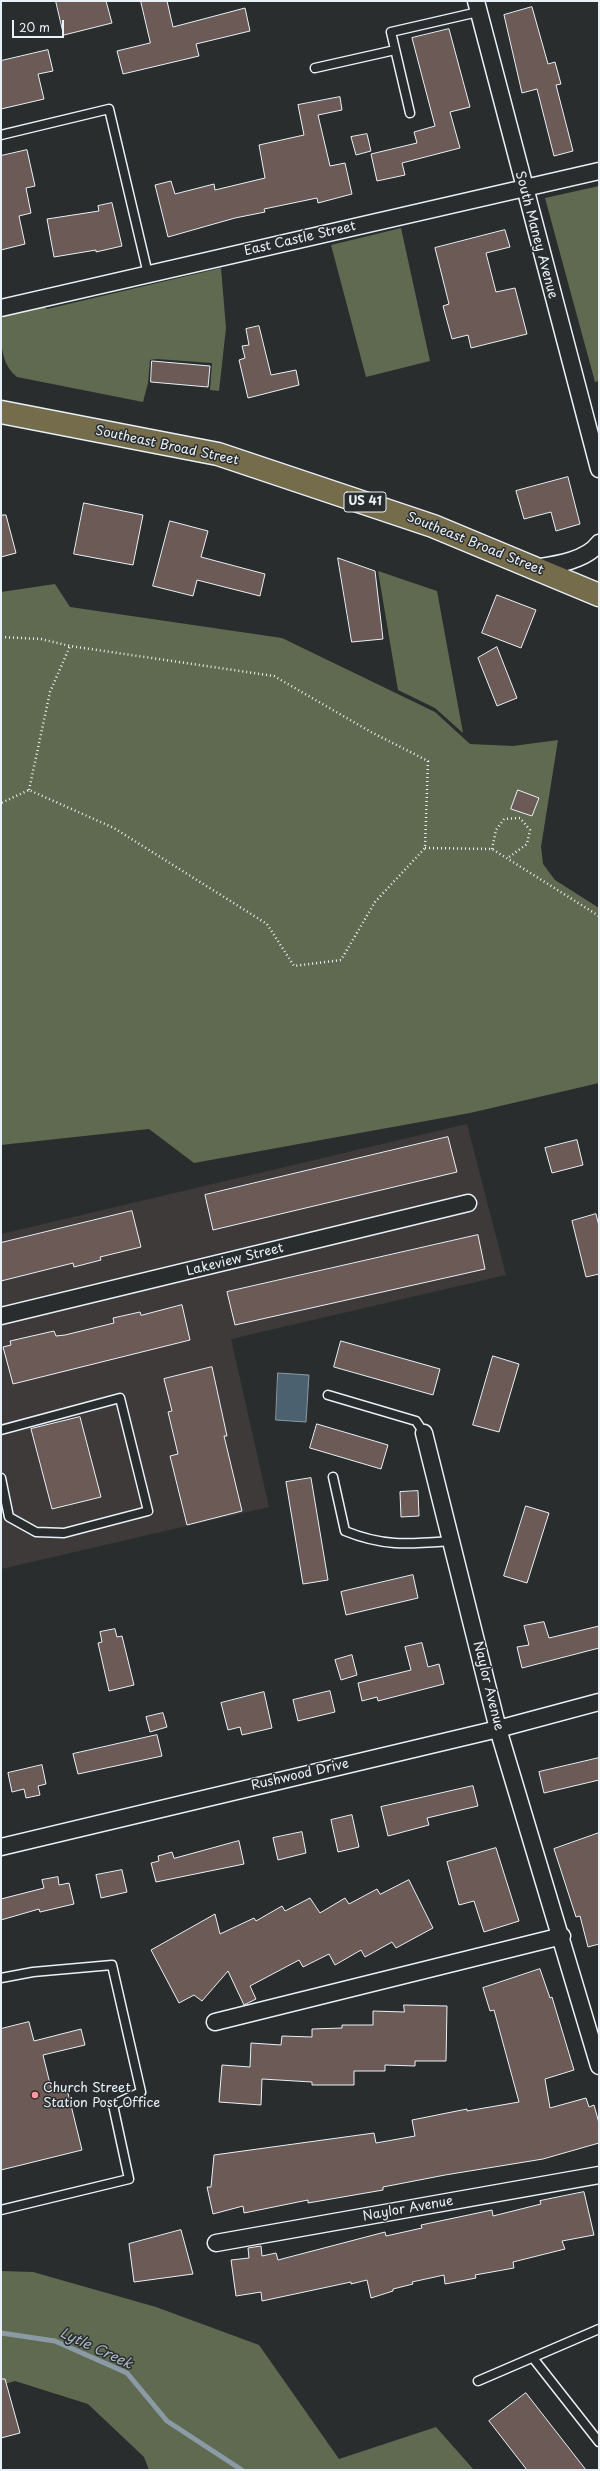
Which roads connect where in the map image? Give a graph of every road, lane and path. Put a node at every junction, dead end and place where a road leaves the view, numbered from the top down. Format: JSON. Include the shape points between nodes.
{"nodes":[{"id":1,"x":477,"y":6,"type":"edge"},
{"id":2,"x":395,"y":50,"type":"junction"},
{"id":3,"x":315,"y":68,"type":"dead end"},
{"id":4,"x":410,"y":113,"type":"dead end"},
{"id":5,"x":1,"y":135,"type":"edge"},
{"id":6,"x":599,"y":171,"type":"edge"},
{"id":7,"x":523,"y":188,"type":"junction"},
{"id":8,"x":148,"y":274,"type":"junction"},
{"id":9,"x":1,"y":308,"type":"edge"},
{"id":10,"x":1,"y":412,"type":"edge"},
{"id":11,"x":599,"y":469,"type":"edge"},
{"id":12,"x":599,"y":543,"type":"edge"},
{"id":13,"x":534,"y":568,"type":"junction"},
{"id":14,"x":599,"y":595,"type":"edge"},
{"id":15,"x":1,"y":636,"type":"edge"},
{"id":16,"x":70,"y":646,"type":"junction"},
{"id":17,"x":30,"y":790,"type":"junction"},
{"id":18,"x":1,"y":803,"type":"edge"},
{"id":19,"x":425,"y":848,"type":"junction"},
{"id":20,"x":492,"y":849,"type":"junction"},
{"id":21,"x":509,"y":857,"type":"junction"},
{"id":22,"x":599,"y":916,"type":"edge"},
{"id":23,"x":468,"y":1203,"type":"dead end"},
{"id":24,"x":1,"y":1316,"type":"edge"},
{"id":25,"x":328,"y":1395,"type":"dead end"},
{"id":26,"x":1,"y":1430,"type":"edge"},
{"id":27,"x":424,"y":1433,"type":"joint"},
{"id":28,"x":333,"y":1477,"type":"dead end"},
{"id":29,"x":1,"y":1478,"type":"edge"},
{"id":30,"x":451,"y":1541,"type":"junction"},
{"id":31,"x":599,"y":1702,"type":"edge"},
{"id":32,"x":498,"y":1728,"type":"junction"},
{"id":33,"x":1,"y":1846,"type":"edge"},
{"id":34,"x":562,"y":1936,"type":"junction"},
{"id":35,"x":1,"y":1978,"type":"edge"},
{"id":36,"x":215,"y":2022,"type":"dead end"},
{"id":37,"x":599,"y":2066,"type":"edge"},
{"id":38,"x":599,"y":2175,"type":"edge"},
{"id":39,"x":1,"y":2210,"type":"edge"},
{"id":40,"x":216,"y":2243,"type":"dead end"},
{"id":41,"x":599,"y":2329,"type":"edge"},
{"id":42,"x":533,"y":2358,"type":"junction"},
{"id":43,"x":478,"y":2381,"type":"dead end"},
{"id":44,"x":599,"y":2442,"type":"edge"}],
"edges":[{"from":1,"to":2,"type":"lane","via":[[391,32]]},
{"from":1,"to":7,"type":"street","name":"South Maney Avenue"},
{"from":2,"to":3,"type":"lane"},
{"from":2,"to":4,"type":"lane"},
{"from":5,"to":8,"type":"lane","via":[[109,110]]},
{"from":6,"to":7,"type":"street","name":"East Castle Street"},
{"from":7,"to":8,"type":"street","name":"East Castle Street"},
{"from":7,"to":11,"type":"street","name":"South Maney Avenue"},
{"from":8,"to":9,"type":"street","name":"East Castle Street"},
{"from":10,"to":13,"type":"main road","name":"Southeast Broad Street","number":"US 41","via":[[218,454],[433,526]]},
{"from":12,"to":13,"type":"street","via":[[588,553],[570,560]]},
{"from":13,"to":14,"type":"main road","name":"Southeast Broad Street","number":"US 41"},
{"from":15,"to":16,"type":"path","via":[[41,639]]},
{"from":16,"to":17,"type":"path","via":[[50,692]]},
{"from":16,"to":19,"type":"path","via":[[274,676],[371,732],[428,761]]},
{"from":17,"to":18,"type":"path"},
{"from":17,"to":19,"type":"path","via":[[114,828],[267,924],[294,966],[341,960],[375,902]]},
{"from":19,"to":20,"type":"path"},
{"from":20,"to":21,"type":"path"},
{"from":20,"to":21,"type":"path","via":[[496,830],[504,819],[520,818],[530,830],[527,844]]},
{"from":21,"to":22,"type":"path"},
{"from":23,"to":24,"type":"street","name":"Lakeview Street"},
{"from":25,"to":27,"type":"lane","via":[[416,1421]]},
{"from":26,"to":29,"type":"lane","via":[[120,1398],[148,1511],[64,1533],[36,1532],[9,1517]]},
{"from":27,"to":30,"type":"street","name":"Naylor Avenue"},
{"from":28,"to":30,"type":"lane","via":[[345,1531],[368,1540],[399,1544]]},
{"from":30,"to":32,"type":"street","name":"Naylor Avenue"},
{"from":31,"to":32,"type":"street","name":"Rushwood Drive"},
{"from":32,"to":33,"type":"street","name":"Rushwood Drive"},
{"from":32,"to":34,"type":"street","name":"Naylor Avenue"},
{"from":34,"to":36,"type":"street"},
{"from":34,"to":37,"type":"street","name":"Naylor Avenue"},
{"from":35,"to":39,"type":"lane","via":[[33,1972],[112,1965],[141,2092],[113,2105],[129,2179]]},
{"from":38,"to":40,"type":"street","name":"Naylor Avenue"},
{"from":41,"to":42,"type":"lane"},
{"from":42,"to":43,"type":"lane"},
{"from":42,"to":44,"type":"lane"}]}
